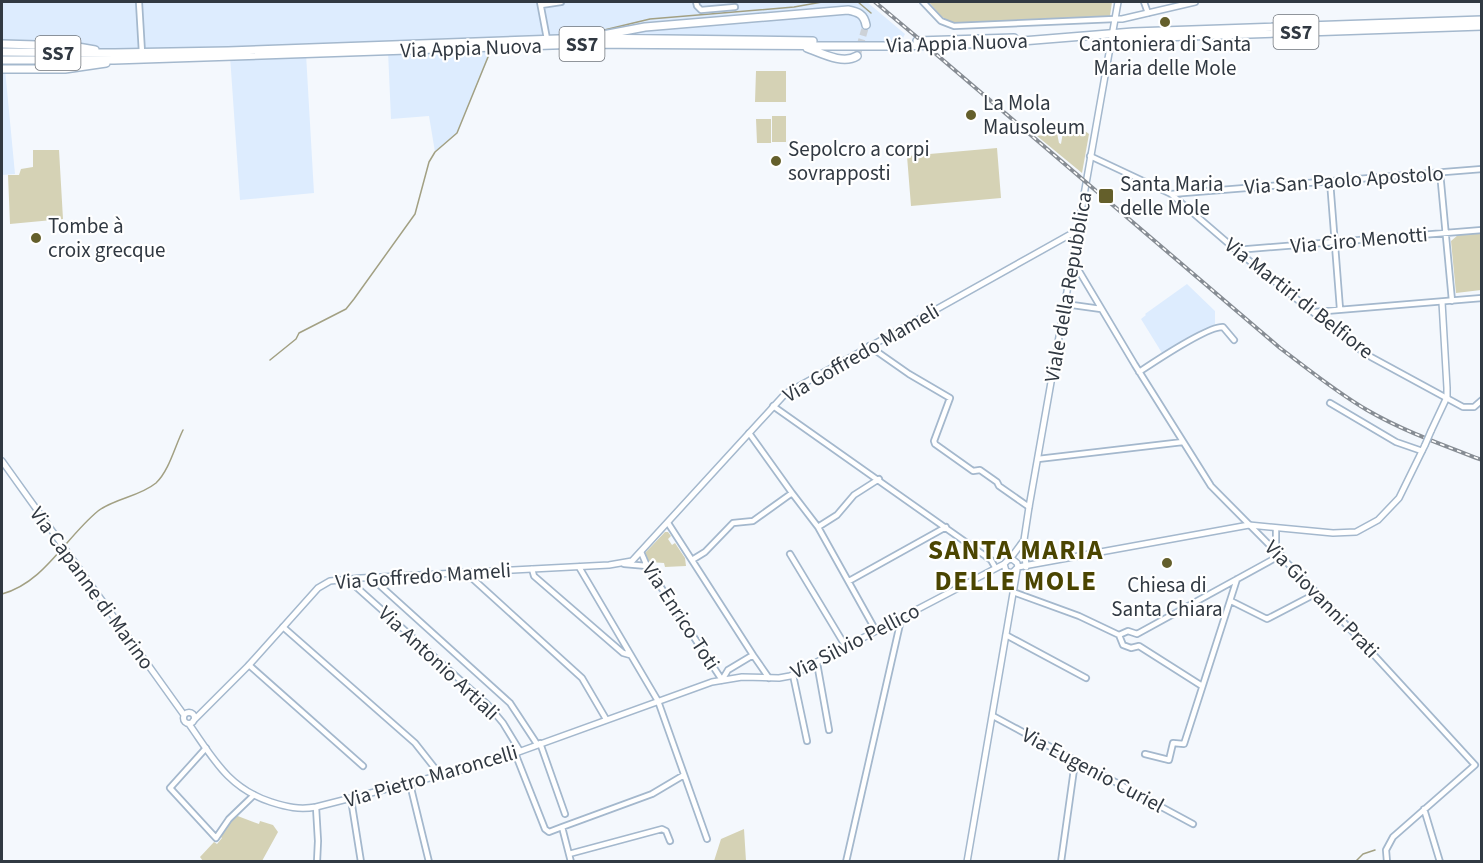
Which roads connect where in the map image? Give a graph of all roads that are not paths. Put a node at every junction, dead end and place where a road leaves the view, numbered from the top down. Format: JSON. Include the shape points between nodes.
{"nodes":[{"id":1,"x":140,"y":2,"type":"edge"},
{"id":2,"x":561,"y":2,"type":"edge"},
{"id":3,"x":696,"y":2,"type":"edge"},
{"id":4,"x":923,"y":2,"type":"edge"},
{"id":5,"x":1118,"y":2,"type":"edge"},
{"id":6,"x":1144,"y":2,"type":"edge"},
{"id":7,"x":1195,"y":2,"type":"edge"},
{"id":8,"x":541,"y":3,"type":"edge"},
{"id":9,"x":735,"y":7,"type":"dead end"},
{"id":10,"x":1148,"y":13,"type":"junction"},
{"id":11,"x":1115,"y":19,"type":"junction"},
{"id":12,"x":1122,"y":19,"type":"junction"},
{"id":13,"x":1482,"y":20,"type":"edge"},
{"id":14,"x":866,"y":25,"type":"dead end"},
{"id":15,"x":1482,"y":26,"type":"edge"},
{"id":16,"x":1111,"y":34,"type":"junction"},
{"id":17,"x":586,"y":38,"type":"junction"},
{"id":18,"x":547,"y":39,"type":"junction"},
{"id":19,"x":1049,"y":39,"type":"junction"},
{"id":20,"x":2,"y":44,"type":"edge"},
{"id":21,"x":801,"y":46,"type":"junction"},
{"id":22,"x":2,"y":52,"type":"edge"},
{"id":23,"x":142,"y":53,"type":"junction"},
{"id":24,"x":858,"y":56,"type":"dead end"},
{"id":25,"x":115,"y":57,"type":"junction"},
{"id":26,"x":2,"y":60,"type":"edge"},
{"id":27,"x":2,"y":69,"type":"edge"},
{"id":28,"x":1090,"y":156,"type":"junction"},
{"id":29,"x":1482,"y":169,"type":"edge"},
{"id":30,"x":1440,"y":172,"type":"junction"},
{"id":31,"x":1330,"y":181,"type":"junction"},
{"id":32,"x":1171,"y":194,"type":"junction"},
{"id":33,"x":1078,"y":230,"type":"junction"},
{"id":34,"x":1482,"y":230,"type":"edge"},
{"id":35,"x":1446,"y":233,"type":"junction"},
{"id":36,"x":1335,"y":242,"type":"junction"},
{"id":37,"x":1236,"y":250,"type":"junction"},
{"id":38,"x":1073,"y":261,"type":"junction"},
{"id":39,"x":1482,"y":298,"type":"edge"},
{"id":40,"x":1452,"y":301,"type":"junction"},
{"id":41,"x":1442,"y":302,"type":"junction"},
{"id":42,"x":1065,"y":304,"type":"junction"},
{"id":43,"x":1101,"y":309,"type":"junction"},
{"id":44,"x":1340,"y":309,"type":"junction"},
{"id":45,"x":1314,"y":312,"type":"junction"},
{"id":46,"x":1233,"y":340,"type":"dead end"},
{"id":47,"x":869,"y":346,"type":"junction"},
{"id":48,"x":1139,"y":372,"type":"junction"},
{"id":49,"x":1447,"y":397,"type":"junction"},
{"id":50,"x":1482,"y":400,"type":"edge"},
{"id":51,"x":1330,"y":403,"type":"dead end"},
{"id":52,"x":773,"y":406,"type":"junction"},
{"id":53,"x":749,"y":433,"type":"junction"},
{"id":54,"x":1183,"y":442,"type":"junction"},
{"id":55,"x":1423,"y":448,"type":"junction"},
{"id":56,"x":1038,"y":459,"type":"junction"},
{"id":57,"x":2,"y":461,"type":"edge"},
{"id":58,"x":879,"y":479,"type":"junction"},
{"id":59,"x":792,"y":493,"type":"junction"},
{"id":60,"x":1029,"y":507,"type":"junction"},
{"id":61,"x":668,"y":523,"type":"junction"},
{"id":62,"x":1249,"y":525,"type":"junction"},
{"id":63,"x":946,"y":526,"type":"junction"},
{"id":64,"x":818,"y":527,"type":"junction"},
{"id":65,"x":1276,"y":528,"type":"junction"},
{"id":66,"x":1024,"y":540,"type":"junction"},
{"id":67,"x":1276,"y":550,"type":"junction"},
{"id":68,"x":641,"y":552,"type":"junction"},
{"id":69,"x":790,"y":554,"type":"dead end"},
{"id":70,"x":1281,"y":555,"type":"junction"},
{"id":71,"x":1010,"y":559,"type":"junction"},
{"id":72,"x":692,"y":560,"type":"junction"},
{"id":73,"x":624,"y":564,"type":"junction"},
{"id":74,"x":1004,"y":564,"type":"junction"},
{"id":75,"x":647,"y":566,"type":"junction"},
{"id":76,"x":579,"y":567,"type":"junction"},
{"id":77,"x":995,"y":567,"type":"junction"},
{"id":78,"x":1026,"y":567,"type":"junction"},
{"id":79,"x":1018,"y":568,"type":"junction"},
{"id":80,"x":532,"y":569,"type":"junction"},
{"id":81,"x":471,"y":572,"type":"junction"},
{"id":82,"x":1008,"y":572,"type":"junction"},
{"id":83,"x":374,"y":577,"type":"junction"},
{"id":84,"x":1237,"y":579,"type":"junction"},
{"id":85,"x":352,"y":580,"type":"junction"},
{"id":86,"x":849,"y":581,"type":"junction"},
{"id":87,"x":1013,"y":590,"type":"junction"},
{"id":88,"x":1317,"y":593,"type":"junction"},
{"id":89,"x":1231,"y":601,"type":"junction"},
{"id":90,"x":898,"y":619,"type":"junction"},
{"id":91,"x":283,"y":627,"type":"junction"},
{"id":92,"x":876,"y":631,"type":"junction"},
{"id":93,"x":1006,"y":635,"type":"junction"},
{"id":94,"x":1119,"y":635,"type":"junction"},
{"id":95,"x":846,"y":647,"type":"junction"},
{"id":96,"x":630,"y":655,"type":"junction"},
{"id":97,"x":753,"y":656,"type":"junction"},
{"id":98,"x":817,"y":663,"type":"junction"},
{"id":99,"x":249,"y":665,"type":"junction"},
{"id":100,"x":794,"y":675,"type":"junction"},
{"id":101,"x":769,"y":678,"type":"junction"},
{"id":102,"x":1086,"y":678,"type":"dead end"},
{"id":103,"x":722,"y":680,"type":"junction"},
{"id":104,"x":1202,"y":686,"type":"junction"},
{"id":105,"x":658,"y":701,"type":"junction"},
{"id":106,"x":205,"y":709,"type":"junction"},
{"id":107,"x":192,"y":714,"type":"junction"},
{"id":108,"x":184,"y":715,"type":"junction"},
{"id":109,"x":993,"y":716,"type":"junction"},
{"id":110,"x":606,"y":719,"type":"junction"},
{"id":111,"x":191,"y":722,"type":"junction"},
{"id":112,"x":829,"y":730,"type":"dead end"},
{"id":113,"x":807,"y":741,"type":"dead end"},
{"id":114,"x":538,"y":744,"type":"junction"},
{"id":115,"x":206,"y":748,"type":"junction"},
{"id":116,"x":517,"y":752,"type":"junction"},
{"id":117,"x":1145,"y":754,"type":"dead end"},
{"id":118,"x":1076,"y":762,"type":"junction"},
{"id":119,"x":363,"y":766,"type":"dead end"},
{"id":120,"x":684,"y":775,"type":"junction"},
{"id":121,"x":441,"y":776,"type":"junction"},
{"id":122,"x":410,"y":784,"type":"junction"},
{"id":123,"x":254,"y":795,"type":"junction"},
{"id":124,"x":351,"y":799,"type":"junction"},
{"id":125,"x":316,"y":807,"type":"junction"},
{"id":126,"x":1424,"y":809,"type":"junction"},
{"id":127,"x":565,"y":814,"type":"dead end"},
{"id":128,"x":1193,"y":824,"type":"dead end"},
{"id":129,"x":562,"y":827,"type":"junction"},
{"id":130,"x":706,"y":839,"type":"dead end"},
{"id":131,"x":670,"y":841,"type":"dead end"},
{"id":132,"x":569,"y":854,"type":"junction"},
{"id":133,"x":317,"y":861,"type":"edge"},
{"id":134,"x":361,"y":861,"type":"edge"},
{"id":135,"x":429,"y":861,"type":"edge"},
{"id":136,"x":571,"y":861,"type":"edge"},
{"id":137,"x":846,"y":861,"type":"edge"},
{"id":138,"x":967,"y":861,"type":"edge"},
{"id":139,"x":1061,"y":861,"type":"edge"},
{"id":140,"x":1387,"y":861,"type":"edge"},
{"id":141,"x":1440,"y":861,"type":"edge"}],
"edges":[{"from":1,"to":23,"type":"street"},
{"from":2,"to":8,"type":"street"},
{"from":3,"to":9,"type":"street","via":[[701,10]]},
{"from":4,"to":11,"type":"street","via":[[950,26]]},
{"from":5,"to":11,"type":"street","name":"Viale della Repubblica"},
{"from":6,"to":10,"type":"street"},
{"from":7,"to":10,"type":"street"},
{"from":8,"to":18,"type":"street"},
{"from":10,"to":12,"type":"street"},
{"from":11,"to":12,"type":"street"},
{"from":11,"to":16,"type":"street","name":"Viale della Repubblica"},
{"from":12,"to":16,"type":"street"},
{"from":13,"to":16,"type":"main road","name":"Via Appia Nuova","number":"SS7"},
{"from":14,"to":17,"type":"main road","via":[[858,11],[848,10],[645,27]]},
{"from":15,"to":16,"type":"main road","name":"Via Appia Nuova","number":"SS7","via":[[1132,38]]},
{"from":16,"to":19,"type":"main road","name":"Via Appia Nuova","number":"SS7"},
{"from":16,"to":28,"type":"street","name":"Viale della Repubblica"},
{"from":17,"to":18,"type":"main road","name":"Via Appia Nuova","number":"SS7"},
{"from":17,"to":19,"type":"main road","name":"Via Appia Nuova","number":"SS7","via":[[899,42]]},
{"from":18,"to":23,"type":"main road","name":"Via Appia Nuova","number":"SS7"},
{"from":19,"to":21,"type":"main road","name":"Via Appia Nuova","number":"SS7"},
{"from":20,"to":25,"type":"main road","via":[[72,46]]},
{"from":21,"to":24,"type":"main road","via":[[844,59]]},
{"from":21,"to":25,"type":"main road","name":"Via Appia Nuova","number":"SS7","via":[[582,44]]},
{"from":22,"to":25,"type":"main road","name":"Via Appia Nuova","number":"SS7"},
{"from":23,"to":25,"type":"main road","name":"Via Appia Nuova","number":"SS7"},
{"from":25,"to":26,"type":"main road","name":"Via Appia Nuova","number":"SS7"},
{"from":25,"to":27,"type":"main road","via":[[99,65],[65,69]]},
{"from":28,"to":32,"type":"street","name":"Via Martiri di Belfiore"},
{"from":28,"to":33,"type":"street","name":"Viale della Repubblica"},
{"from":29,"to":30,"type":"street","name":"Via San Paolo Apostolo"},
{"from":30,"to":31,"type":"street","name":"Via San Paolo Apostolo"},
{"from":30,"to":35,"type":"street"},
{"from":31,"to":32,"type":"street","name":"Via San Paolo Apostolo"},
{"from":31,"to":36,"type":"street"},
{"from":32,"to":37,"type":"street","name":"Via Martiri di Belfiore"},
{"from":33,"to":38,"type":"street","name":"Viale della Repubblica"},
{"from":33,"to":47,"type":"street","name":"Via Goffredo Mameli"},
{"from":34,"to":35,"type":"street","name":"Via Ciro Menotti"},
{"from":35,"to":36,"type":"street","name":"Via Ciro Menotti"},
{"from":35,"to":40,"type":"street"},
{"from":36,"to":37,"type":"street","name":"Via Ciro Menotti"},
{"from":36,"to":44,"type":"street"},
{"from":37,"to":45,"type":"street","name":"Via Martiri di Belfiore"},
{"from":38,"to":42,"type":"street","name":"Viale della Repubblica"},
{"from":38,"to":43,"type":"street","name":"Via Giovanni Prati"},
{"from":39,"to":40,"type":"street"},
{"from":40,"to":41,"type":"street"},
{"from":41,"to":44,"type":"street"},
{"from":41,"to":49,"type":"street"},
{"from":42,"to":43,"type":"street"},
{"from":42,"to":56,"type":"street","name":"Viale della Repubblica"},
{"from":43,"to":48,"type":"street","name":"Via Giovanni Prati"},
{"from":44,"to":45,"type":"street"},
{"from":45,"to":49,"type":"street","name":"Via Martiri di Belfiore","via":[[1371,357]]},
{"from":46,"to":48,"type":"street","via":[[1223,327],[1216,327]]},
{"from":47,"to":52,"type":"street","name":"Via Goffredo Mameli","via":[[790,391]]},
{"from":47,"to":60,"type":"street","via":[[950,398],[935,444],[973,471],[980,470]]},
{"from":48,"to":54,"type":"street","name":"Via Giovanni Prati"},
{"from":49,"to":50,"type":"street","name":"Via Martiri di Belfiore","via":[[1467,408]]},
{"from":49,"to":55,"type":"street","bridge":true},
{"from":51,"to":55,"type":"street","via":[[1396,442]]},
{"from":52,"to":53,"type":"street","name":"Via Goffredo Mameli"},
{"from":52,"to":58,"type":"street"},
{"from":53,"to":59,"type":"street"},
{"from":53,"to":61,"type":"street","name":"Via Goffredo Mameli"},
{"from":54,"to":56,"type":"street"},
{"from":54,"to":62,"type":"street","name":"Via Giovanni Prati","via":[[1211,486]]},
{"from":55,"to":65,"type":"street","via":[[1399,498],[1367,527],[1345,534]]},
{"from":56,"to":60,"type":"street","name":"Viale della Repubblica"},
{"from":57,"to":108,"type":"street","name":"Via Capanne di Marino"},
{"from":58,"to":63,"type":"street"},
{"from":58,"to":64,"type":"street"},
{"from":59,"to":64,"type":"street"},
{"from":59,"to":72,"type":"street","via":[[753,520],[733,523]]},
{"from":60,"to":66,"type":"street","name":"Viale della Repubblica"},
{"from":61,"to":68,"type":"street","name":"Via Goffredo Mameli"},
{"from":61,"to":72,"type":"street"},
{"from":62,"to":65,"type":"street"},
{"from":62,"to":67,"type":"street","name":"Via Giovanni Prati"},
{"from":62,"to":78,"type":"street"},
{"from":63,"to":77,"type":"street"},
{"from":63,"to":86,"type":"street"},
{"from":64,"to":86,"type":"street"},
{"from":65,"to":67,"type":"street"},
{"from":66,"to":71,"type":"street"},
{"from":66,"to":78,"type":"street"},
{"from":67,"to":70,"type":"street","name":"Via Giovanni Prati"},
{"from":68,"to":73,"type":"street","name":"Via Goffredo Mameli"},
{"from":68,"to":75,"type":"street","name":"Via Enrico Toti"},
{"from":69,"to":95,"type":"street"},
{"from":70,"to":84,"type":"street"},
{"from":70,"to":88,"type":"street","name":"Via Giovanni Prati"},
{"from":71,"to":74,"type":"street"},
{"from":71,"to":79,"type":"street","via":[[1016,561]]},
{"from":72,"to":97,"type":"street"},
{"from":73,"to":75,"type":"street","name":"Via Goffredo Mameli"},
{"from":73,"to":76,"type":"street","name":"Via Goffredo Mameli"},
{"from":74,"to":77,"type":"street","name":"Via Silvio Pellico"},
{"from":74,"to":82,"type":"street"},
{"from":75,"to":103,"type":"street","name":"Via Enrico Toti"},
{"from":76,"to":80,"type":"street","name":"Via Goffredo Mameli"},
{"from":76,"to":96,"type":"street"},
{"from":77,"to":90,"type":"street","name":"Via Silvio Pellico"},
{"from":78,"to":79,"type":"street"},
{"from":79,"to":82,"type":"street"},
{"from":79,"to":87,"type":"street"},
{"from":80,"to":81,"type":"street","name":"Via Goffredo Mameli"},
{"from":80,"to":96,"type":"street","via":[[534,576],[624,654]]},
{"from":81,"to":83,"type":"street","name":"Via Goffredo Mameli"},
{"from":81,"to":110,"type":"street","via":[[472,579],[582,678]]},
{"from":82,"to":87,"type":"street"},
{"from":83,"to":85,"type":"street","name":"Via Goffredo Mameli"},
{"from":83,"to":114,"type":"street","via":[[510,703]]},
{"from":84,"to":89,"type":"street"},
{"from":84,"to":94,"type":"street","via":[[1137,634],[1128,631]]},
{"from":85,"to":91,"type":"street","name":"Via Goffredo Mameli","via":[[321,585]]},
{"from":85,"to":116,"type":"street","name":"Via Antonio Artiali","via":[[492,710],[504,723]]},
{"from":86,"to":92,"type":"street"},
{"from":87,"to":93,"type":"street"},
{"from":87,"to":94,"type":"street"},
{"from":88,"to":89,"type":"street","via":[[1267,619]]},
{"from":88,"to":126,"type":"street","name":"Via Giovanni Prati","via":[[1475,765]]},
{"from":89,"to":104,"type":"street"},
{"from":90,"to":92,"type":"street","name":"Via Silvio Pellico"},
{"from":90,"to":137,"type":"street","via":[[900,624]]},
{"from":91,"to":99,"type":"street","name":"Via Goffredo Mameli"},
{"from":91,"to":121,"type":"street","via":[[415,743]]},
{"from":92,"to":95,"type":"street","name":"Via Silvio Pellico"},
{"from":93,"to":102,"type":"street"},
{"from":93,"to":109,"type":"street"},
{"from":94,"to":104,"type":"street","via":[[1127,647],[1139,646]]},
{"from":95,"to":98,"type":"street","name":"Via Silvio Pellico"},
{"from":96,"to":105,"type":"street"},
{"from":97,"to":101,"type":"street"},
{"from":97,"to":103,"type":"street","via":[[728,670]]},
{"from":98,"to":100,"type":"street","name":"Via Silvio Pellico"},
{"from":98,"to":112,"type":"street"},
{"from":99,"to":106,"type":"street","name":"Via Goffredo Mameli"},
{"from":99,"to":119,"type":"street"},
{"from":100,"to":101,"type":"street","name":"Via Silvio Pellico"},
{"from":100,"to":113,"type":"street"},
{"from":101,"to":103,"type":"street","name":"Via Pietro Maroncelli"},
{"from":103,"to":105,"type":"street","name":"Via Pietro Maroncelli"},
{"from":104,"to":117,"type":"street","via":[[1184,744],[1173,743],[1169,760]]},
{"from":105,"to":110,"type":"street","name":"Via Pietro Maroncelli"},
{"from":105,"to":120,"type":"street"},
{"from":106,"to":107,"type":"street","name":"Via Goffredo Mameli"},
{"from":106,"to":111,"type":"street","name":"Via Goffredo Mameli"},
{"from":107,"to":108,"type":"street","name":"Via Goffredo Mameli"},
{"from":107,"to":111,"type":"street"},
{"from":108,"to":111,"type":"street","via":[[184,721]]},
{"from":109,"to":118,"type":"street","name":"Via Eugenio Curiel"},
{"from":109,"to":138,"type":"street"},
{"from":110,"to":114,"type":"street","name":"Via Pietro Maroncelli"},
{"from":111,"to":115,"type":"street","name":"Via Pietro Maroncelli"},
{"from":114,"to":116,"type":"street","name":"Via Pietro Maroncelli"},
{"from":114,"to":127,"type":"street"},
{"from":115,"to":123,"type":"street","name":"Via Pietro Maroncelli","via":[[231,781]]},
{"from":115,"to":123,"type":"street","via":[[170,789],[216,838]]},
{"from":116,"to":121,"type":"street","name":"Via Pietro Maroncelli"},
{"from":116,"to":129,"type":"street","name":"Via Antonio Artiali","via":[[544,829],[549,832]]},
{"from":118,"to":128,"type":"street","name":"Via Eugenio Curiel"},
{"from":118,"to":139,"type":"street"},
{"from":120,"to":129,"type":"street","via":[[657,791]]},
{"from":120,"to":130,"type":"street"},
{"from":121,"to":122,"type":"street","name":"Via Pietro Maroncelli"},
{"from":122,"to":124,"type":"street","name":"Via Pietro Maroncelli"},
{"from":122,"to":135,"type":"street"},
{"from":123,"to":125,"type":"street","name":"Via Pietro Maroncelli","via":[[294,809]]},
{"from":124,"to":125,"type":"street","name":"Via Pietro Maroncelli"},
{"from":124,"to":134,"type":"street"},
{"from":125,"to":133,"type":"street"},
{"from":126,"to":140,"type":"street","name":"Via Giovanni Prati","via":[[1391,839]]},
{"from":126,"to":141,"type":"street"},
{"from":129,"to":132,"type":"street"},
{"from":131,"to":132,"type":"street","via":[[663,828]]},
{"from":132,"to":136,"type":"street"}]}
